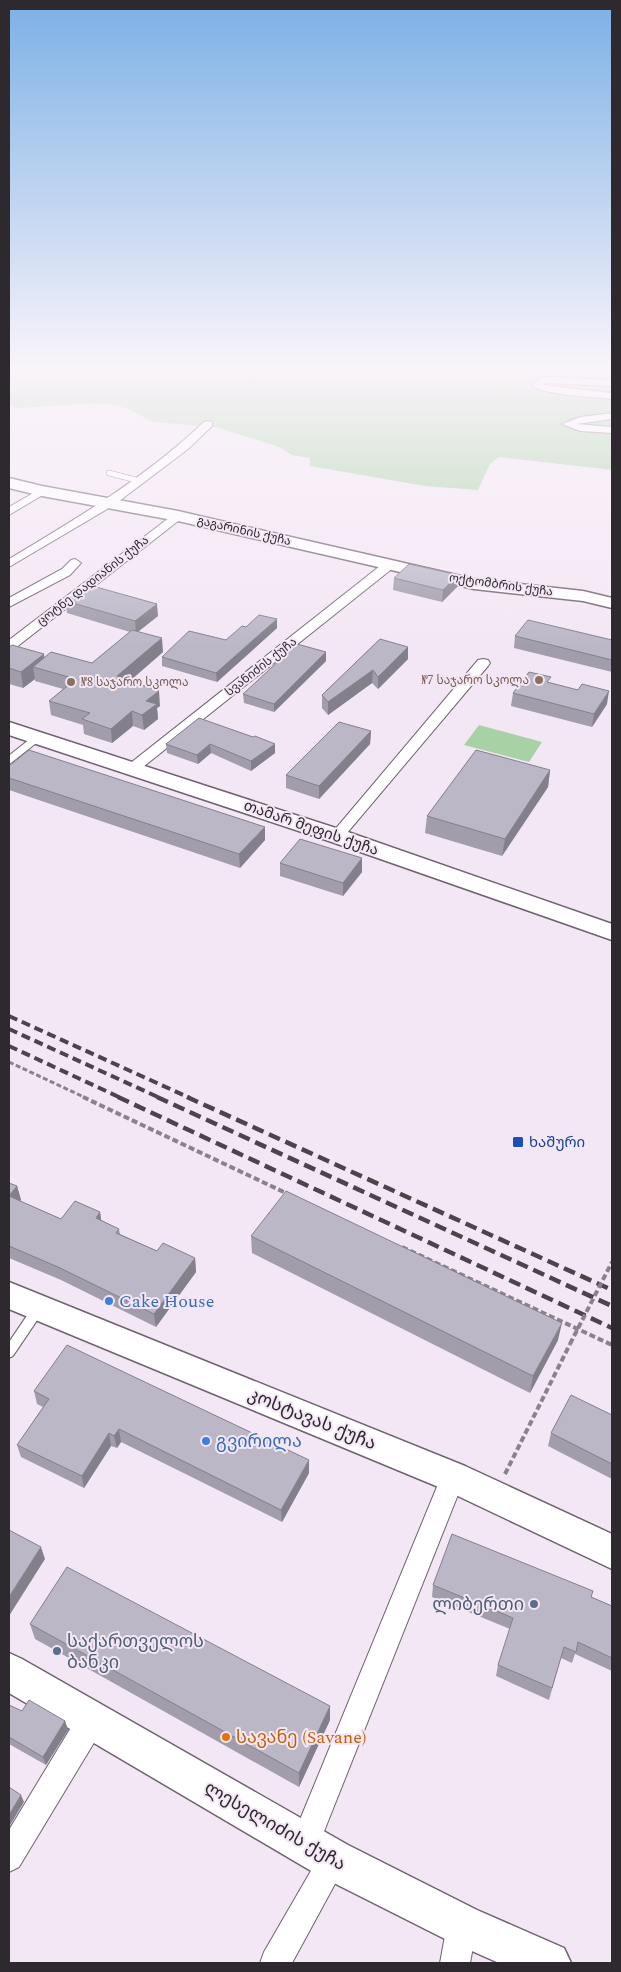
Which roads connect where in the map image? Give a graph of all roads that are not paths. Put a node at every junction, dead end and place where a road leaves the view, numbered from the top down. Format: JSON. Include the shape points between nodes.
{"nodes":[{"id":1,"x":163,"y":463,"type":"edge"},
{"id":2,"x":109,"y":473,"type":"dead end"},
{"id":3,"x":140,"y":481,"type":"junction"},
{"id":4,"x":9,"y":483,"type":"edge"},
{"id":5,"x":42,"y":491,"type":"junction"},
{"id":6,"x":110,"y":503,"type":"junction"},
{"id":7,"x":9,"y":512,"type":"edge"},
{"id":8,"x":178,"y":516,"type":"junction"},
{"id":9,"x":75,"y":563,"type":"dead end"},
{"id":10,"x":9,"y":564,"type":"edge"},
{"id":11,"x":389,"y":565,"type":"junction"},
{"id":12,"x":9,"y":603,"type":"edge"},
{"id":13,"x":612,"y":603,"type":"edge"},
{"id":14,"x":9,"y":646,"type":"edge"},
{"id":15,"x":483,"y":663,"type":"dead end"},
{"id":16,"x":9,"y":728,"type":"edge"},
{"id":17,"x":37,"y":738,"type":"junction"},
{"id":18,"x":9,"y":760,"type":"edge"},
{"id":19,"x":133,"y":768,"type":"junction"},
{"id":20,"x":336,"y":836,"type":"junction"},
{"id":21,"x":612,"y":932,"type":"edge"},
{"id":22,"x":9,"y":1295,"type":"edge"},
{"id":23,"x":38,"y":1308,"type":"junction"},
{"id":24,"x":9,"y":1352,"type":"edge"},
{"id":25,"x":453,"y":1477,"type":"junction"},
{"id":26,"x":612,"y":1552,"type":"edge"},
{"id":27,"x":9,"y":1672,"type":"edge"},
{"id":28,"x":91,"y":1721,"type":"junction"},
{"id":29,"x":319,"y":1852,"type":"junction"},
{"id":30,"x":9,"y":1857,"type":"edge"},
{"id":31,"x":459,"y":1944,"type":"edge"},
{"id":32,"x":275,"y":1963,"type":"edge"},
{"id":33,"x":549,"y":1963,"type":"edge"}],
"edges":[{"from":1,"to":3,"type":"street"},
{"from":2,"to":3,"type":"lane"},
{"from":3,"to":6,"type":"street"},
{"from":4,"to":5,"type":"street","name":"გაგარინის ქუჩა"},
{"from":5,"to":6,"type":"street","name":"გაგარინის ქუჩა"},
{"from":5,"to":7,"type":"street"},
{"from":6,"to":8,"type":"street","name":"გაგარინის ქუჩა"},
{"from":6,"to":10,"type":"street"},
{"from":8,"to":11,"type":"street","name":"გაგარინის ქუჩა"},
{"from":8,"to":14,"type":"street","name":"ცოტნე დადიანის ქუჩა"},
{"from":9,"to":12,"type":"street","via":[[66,572]]},
{"from":11,"to":13,"type":"street","name":"ოქტომბრის ქუჩა","via":[[474,584],[583,596]]},
{"from":11,"to":19,"type":"street","name":"სვანიძის ქუჩა"},
{"from":15,"to":20,"type":"street"},
{"from":16,"to":17,"type":"street","name":"თამარ მეფის ქუჩა"},
{"from":17,"to":18,"type":"lane"},
{"from":17,"to":19,"type":"street","name":"თამარ მეფის ქუჩა"},
{"from":19,"to":20,"type":"street","name":"თამარ მეფის ქუჩა"},
{"from":20,"to":21,"type":"street","name":"თამარ მეფის ქუჩა"},
{"from":22,"to":23,"type":"street","name":"კოსტავას ქუჩა"},
{"from":23,"to":24,"type":"lane"},
{"from":23,"to":25,"type":"street","name":"კოსტავას ქუჩა"},
{"from":25,"to":26,"type":"street","name":"კოსტავას ქუჩა"},
{"from":25,"to":29,"type":"street"},
{"from":27,"to":28,"type":"street","name":"ლესელიძის ქუჩა"},
{"from":28,"to":29,"type":"street","name":"ლესელიძის ქუჩა"},
{"from":28,"to":30,"type":"street"},
{"from":29,"to":31,"type":"street","name":"ლესელიძის ქუჩა"},
{"from":29,"to":32,"type":"street"},
{"from":31,"to":33,"type":"street","name":"ლესელიძის ქუჩა"}]}
